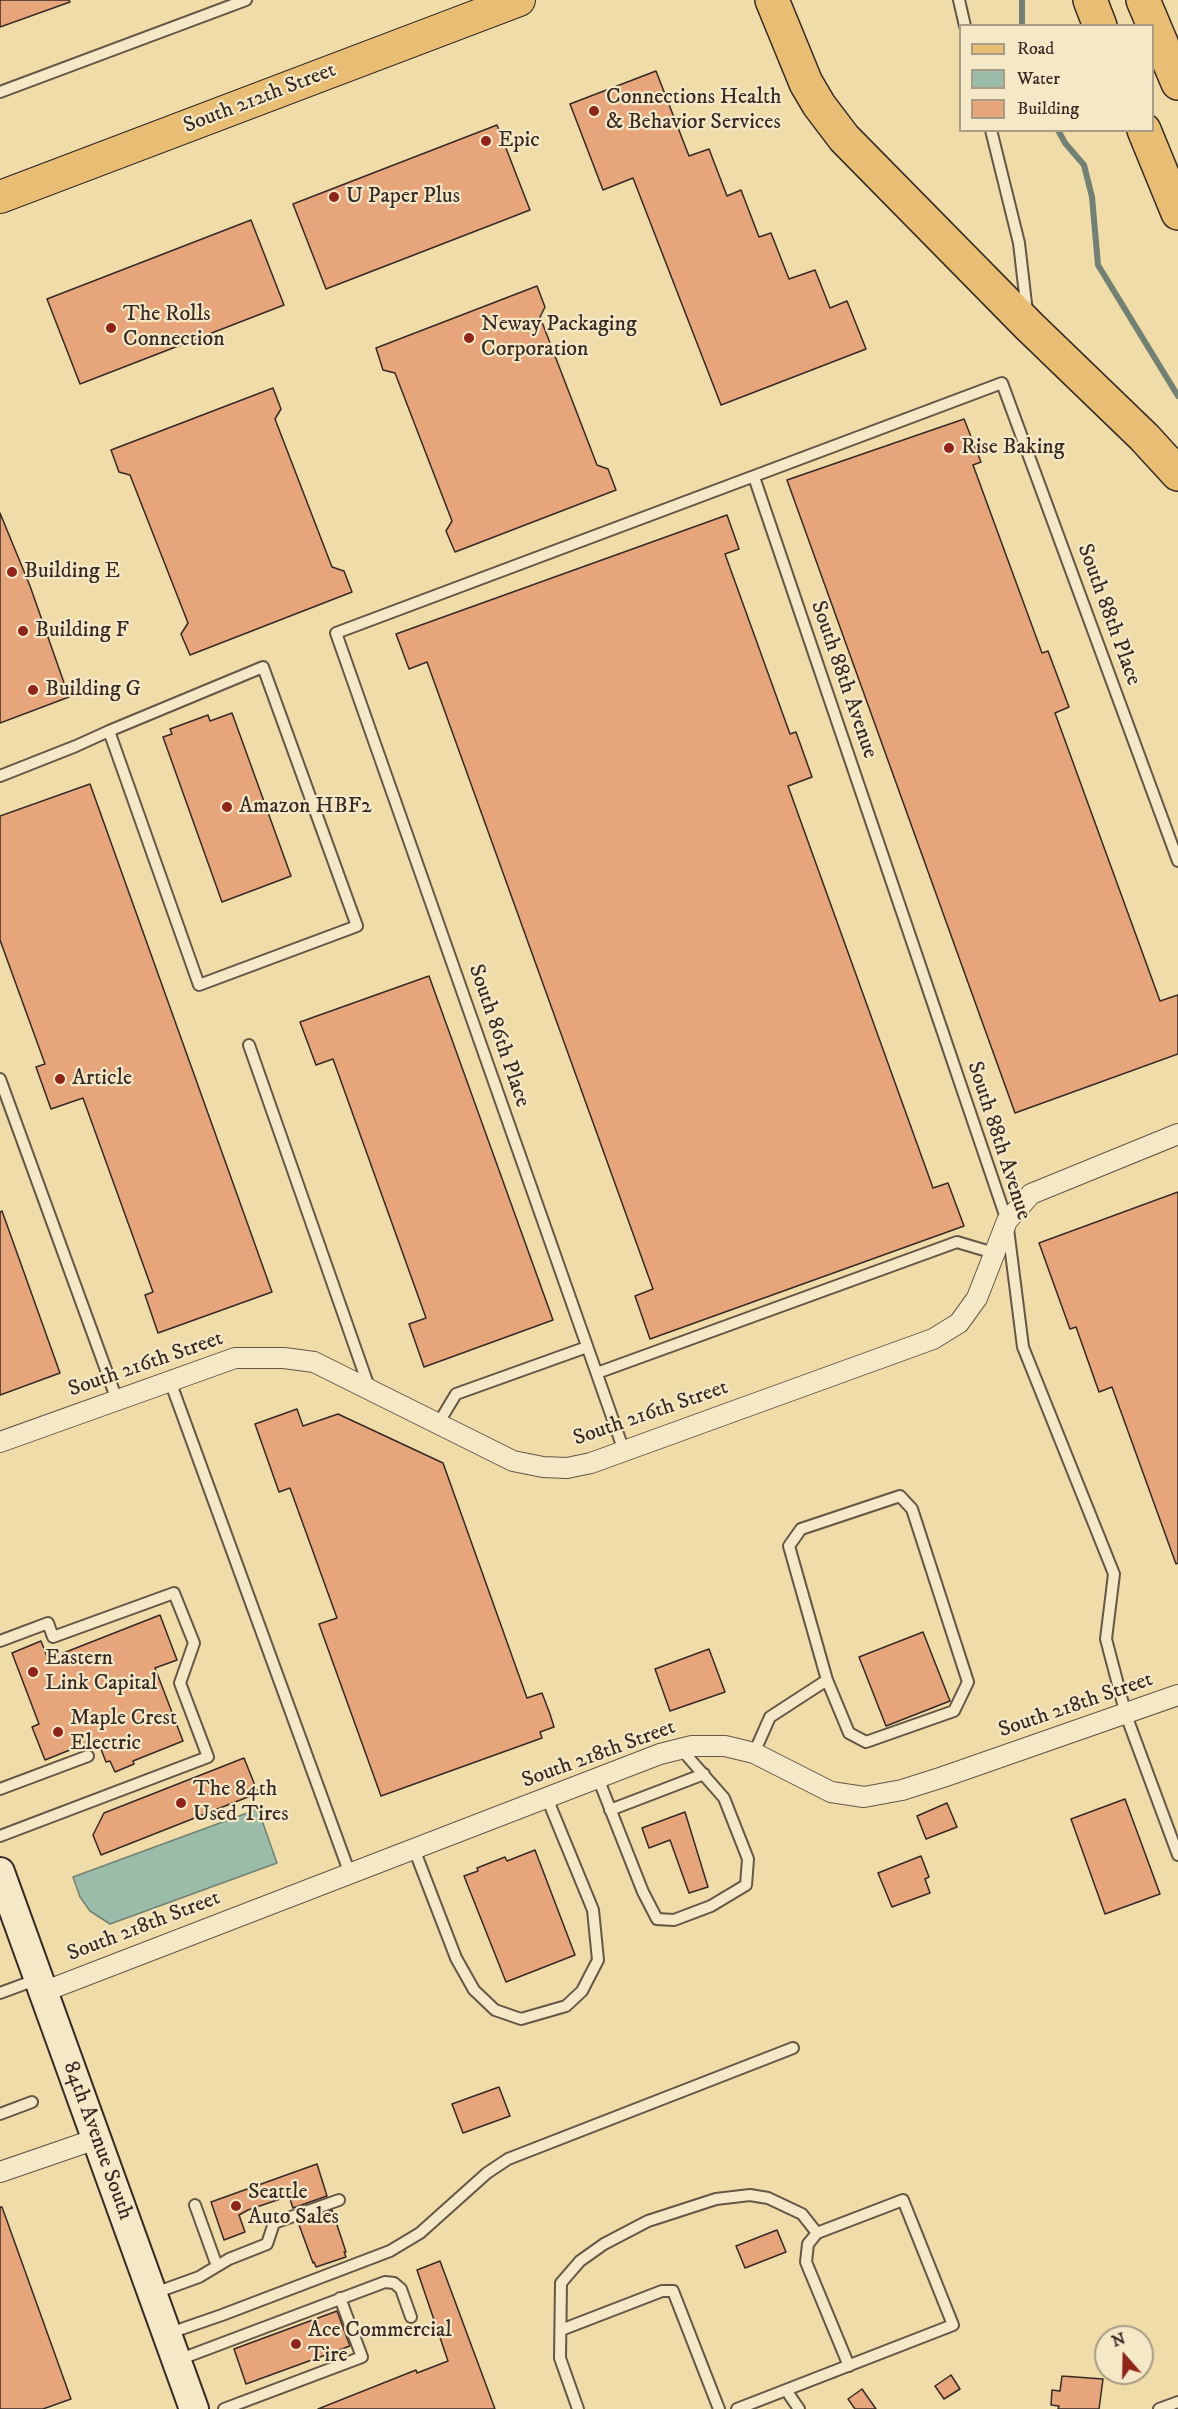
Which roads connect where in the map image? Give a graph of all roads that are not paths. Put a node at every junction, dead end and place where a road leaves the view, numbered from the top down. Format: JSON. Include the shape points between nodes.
{"nodes":[{"id":1,"x":246,"y":0,"type":"edge"},
{"id":2,"x":519,"y":0,"type":"edge"},
{"id":3,"x":772,"y":0,"type":"edge"},
{"id":4,"x":959,"y":0,"type":"edge"},
{"id":5,"x":1090,"y":0,"type":"edge"},
{"id":6,"x":1143,"y":0,"type":"edge"},
{"id":7,"x":964,"y":24,"type":"edge"},
{"id":8,"x":1099,"y":24,"type":"edge"},
{"id":9,"x":1153,"y":24,"type":"edge"},
{"id":10,"x":1154,"y":26,"type":"edge"},
{"id":11,"x":1178,"y":83,"type":"edge"},
{"id":12,"x":0,"y":92,"type":"edge"},
{"id":13,"x":991,"y":132,"type":"edge"},
{"id":14,"x":1145,"y":132,"type":"edge"},
{"id":15,"x":0,"y":197,"type":"edge"},
{"id":16,"x":1178,"y":213,"type":"edge"},
{"id":17,"x":1029,"y":326,"type":"junction"},
{"id":18,"x":1178,"y":474,"type":"edge"},
{"id":19,"x":754,"y":477,"type":"junction"},
{"id":20,"x":109,"y":731,"type":"junction"},
{"id":21,"x":0,"y":776,"type":"edge"},
{"id":22,"x":1178,"y":861,"type":"edge"},
{"id":23,"x":249,"y":1045,"type":"dead end"},
{"id":24,"x":0,"y":1079,"type":"edge"},
{"id":25,"x":1178,"y":1134,"type":"edge"},
{"id":26,"x":1006,"y":1221,"type":"junction"},
{"id":27,"x":994,"y":1252,"type":"junction"},
{"id":28,"x":587,"y":1347,"type":"junction"},
{"id":29,"x":597,"y":1373,"type":"junction"},
{"id":30,"x":170,"y":1381,"type":"junction"},
{"id":31,"x":370,"y":1390,"type":"junction"},
{"id":32,"x":117,"y":1400,"type":"junction"},
{"id":33,"x":438,"y":1424,"type":"junction"},
{"id":34,"x":0,"y":1442,"type":"edge"},
{"id":35,"x":624,"y":1451,"type":"junction"},
{"id":36,"x":0,"y":1641,"type":"edge"},
{"id":37,"x":827,"y":1680,"type":"junction"},
{"id":38,"x":1178,"y":1695,"type":"edge"},
{"id":39,"x":1126,"y":1715,"type":"junction"},
{"id":40,"x":681,"y":1749,"type":"junction"},
{"id":41,"x":754,"y":1753,"type":"junction"},
{"id":42,"x":88,"y":1756,"type":"dead end"},
{"id":43,"x":704,"y":1774,"type":"junction"},
{"id":44,"x":598,"y":1778,"type":"junction"},
{"id":45,"x":0,"y":1789,"type":"edge"},
{"id":46,"x":547,"y":1798,"type":"junction"},
{"id":47,"x":610,"y":1810,"type":"junction"},
{"id":48,"x":1174,"y":1830,"type":"edge"},
{"id":49,"x":0,"y":1836,"type":"edge"},
{"id":50,"x":414,"y":1849,"type":"junction"},
{"id":51,"x":1178,"y":1855,"type":"edge"},
{"id":52,"x":0,"y":1872,"type":"edge"},
{"id":53,"x":350,"y":1874,"type":"junction"},
{"id":54,"x":41,"y":1986,"type":"junction"},
{"id":55,"x":0,"y":1993,"type":"edge"},
{"id":56,"x":793,"y":2048,"type":"dead end"},
{"id":57,"x":32,"y":2102,"type":"dead end"},
{"id":58,"x":0,"y":2114,"type":"edge"},
{"id":59,"x":96,"y":2139,"type":"junction"},
{"id":60,"x":0,"y":2172,"type":"edge"},
{"id":61,"x":339,"y":2200,"type":"dead end"},
{"id":62,"x":195,"y":2205,"type":"dead end"},
{"id":63,"x":817,"y":2233,"type":"junction"},
{"id":64,"x":217,"y":2266,"type":"junction"},
{"id":65,"x":152,"y":2294,"type":"junction"},
{"id":66,"x":340,"y":2298,"type":"junction"},
{"id":67,"x":411,"y":2317,"type":"dead end"},
{"id":68,"x":561,"y":2330,"type":"junction"},
{"id":69,"x":166,"y":2334,"type":"junction"},
{"id":70,"x":176,"y":2360,"type":"junction"},
{"id":71,"x":849,"y":2366,"type":"junction"},
{"id":72,"x":786,"y":2390,"type":"junction"},
{"id":73,"x":1178,"y":2402,"type":"edge"},
{"id":74,"x":190,"y":2406,"type":"edge"},
{"id":75,"x":224,"y":2409,"type":"edge"},
{"id":76,"x":578,"y":2409,"type":"edge"},
{"id":77,"x":719,"y":2409,"type":"edge"},
{"id":78,"x":737,"y":2409,"type":"edge"},
{"id":79,"x":799,"y":2409,"type":"edge"},
{"id":80,"x":1159,"y":2409,"type":"edge"}],
"edges":[{"from":1,"to":12,"type":"lane"},
{"from":2,"to":15,"type":"main road","name":"South 212th Street"},
{"from":3,"to":17,"type":"highway","via":[[806,83],[844,138]]},
{"from":4,"to":7,"type":"lane"},
{"from":5,"to":8,"type":"highway"},
{"from":6,"to":9,"type":"highway"},
{"from":10,"to":11,"type":"highway"},
{"from":13,"to":17,"type":"lane","via":[[1019,243]]},
{"from":14,"to":16,"type":"highway"},
{"from":17,"to":18,"type":"highway"},
{"from":19,"to":22,"type":"lane","name":"South 88th Place","via":[[1002,383]]},
{"from":19,"to":26,"type":"lane","name":"South 88th Avenue"},
{"from":19,"to":28,"type":"lane","name":"South 86th Place","via":[[336,633]]},
{"from":20,"to":20,"type":"lane","via":[[263,667],[357,926],[199,986]]},
{"from":20,"to":21,"type":"lane"},
{"from":23,"to":31,"type":"lane"},
{"from":24,"to":32,"type":"lane"},
{"from":25,"to":26,"type":"street","name":"South 216th Street","via":[[1031,1194]]},
{"from":26,"to":27,"type":"street","name":"South 216th Street"},
{"from":26,"to":39,"type":"lane","name":"South 88th Avenue","via":[[1023,1347],[1114,1574],[1106,1639]]},
{"from":27,"to":29,"type":"lane","via":[[957,1242]]},
{"from":27,"to":35,"type":"street","name":"South 216th Street","via":[[971,1307],[959,1323],[933,1339]]},
{"from":28,"to":29,"type":"lane","name":"South 86th Place"},
{"from":28,"to":33,"type":"lane","via":[[456,1394]]},
{"from":29,"to":35,"type":"lane","name":"South 86th Place"},
{"from":30,"to":31,"type":"street","name":"South 216th Street","via":[[236,1358],[284,1358],[314,1362]]},
{"from":30,"to":32,"type":"street","name":"South 216th Street"},
{"from":30,"to":53,"type":"lane"},
{"from":31,"to":33,"type":"street","name":"South 216th Street"},
{"from":32,"to":34,"type":"street","name":"South 216th Street"},
{"from":33,"to":35,"type":"street","name":"South 216th Street","via":[[513,1461],[543,1467],[567,1468]]},
{"from":36,"to":49,"type":"lane","via":[[48,1623],[53,1637],[174,1593],[194,1643],[180,1683],[208,1757]]},
{"from":37,"to":37,"type":"lane","via":[[789,1546],[801,1530],[900,1496],[912,1509],[968,1682],[954,1711],[866,1742],[849,1734]]},
{"from":37,"to":41,"type":"lane","via":[[770,1717]]},
{"from":38,"to":39,"type":"street","name":"South 218th Street"},
{"from":39,"to":41,"type":"street","name":"South 218th Street","via":[[923,1784],[864,1797],[831,1792]]},
{"from":39,"to":48,"type":"lane","name":"South 88th Avenue"},
{"from":40,"to":41,"type":"street","name":"South 218th Street","via":[[725,1746]]},
{"from":40,"to":43,"type":"lane"},
{"from":40,"to":44,"type":"street","name":"South 218th Street"},
{"from":42,"to":45,"type":"lane"},
{"from":43,"to":47,"type":"lane"},
{"from":43,"to":47,"type":"lane","via":[[724,1798],[748,1859],[746,1885],[693,1913],[674,1920],[657,1920]]},
{"from":44,"to":46,"type":"street","name":"South 218th Street"},
{"from":44,"to":47,"type":"lane"},
{"from":46,"to":50,"type":"street","name":"South 218th Street"},
{"from":46,"to":50,"type":"lane","via":[[593,1910],[598,1960],[582,1991],[566,2006],[521,2019],[495,2010],[474,1990],[456,1958]]},
{"from":48,"to":51,"type":"lane","name":"South 88th Avenue"},
{"from":50,"to":53,"type":"street","name":"South 218th Street"},
{"from":52,"to":54,"type":"main road","name":"84th Avenue South"},
{"from":53,"to":54,"type":"street","name":"South 218th Street"},
{"from":54,"to":55,"type":"lane"},
{"from":54,"to":59,"type":"main road","name":"84th Avenue South"},
{"from":56,"to":69,"type":"lane","via":[[508,2159],[420,2232],[390,2251]]},
{"from":57,"to":58,"type":"lane"},
{"from":59,"to":60,"type":"street"},
{"from":59,"to":65,"type":"main road","name":"84th Avenue South"},
{"from":61,"to":64,"type":"lane","via":[[274,2223],[267,2244]]},
{"from":62,"to":64,"type":"lane"},
{"from":63,"to":68,"type":"lane","via":[[802,2214],[768,2198],[750,2195],[716,2199],[648,2221],[580,2261],[561,2283]]},
{"from":63,"to":71,"type":"lane","via":[[808,2244],[806,2262]]},
{"from":63,"to":71,"type":"lane","via":[[903,2200],[953,2325]]},
{"from":64,"to":65,"type":"lane"},
{"from":65,"to":69,"type":"main road","name":"84th Avenue South"},
{"from":66,"to":67,"type":"lane","via":[[385,2282],[394,2283]]},
{"from":66,"to":70,"type":"lane"},
{"from":66,"to":75,"type":"lane","via":[[362,2357]]},
{"from":68,"to":76,"type":"lane","via":[[560,2358]]},
{"from":68,"to":77,"type":"lane","via":[[663,2291],[673,2291]]},
{"from":69,"to":70,"type":"main road","name":"84th Avenue South"},
{"from":70,"to":74,"type":"main road","name":"84th Avenue South"},
{"from":71,"to":72,"type":"lane"},
{"from":72,"to":78,"type":"lane"},
{"from":72,"to":79,"type":"lane"},
{"from":73,"to":80,"type":"lane"}]}
